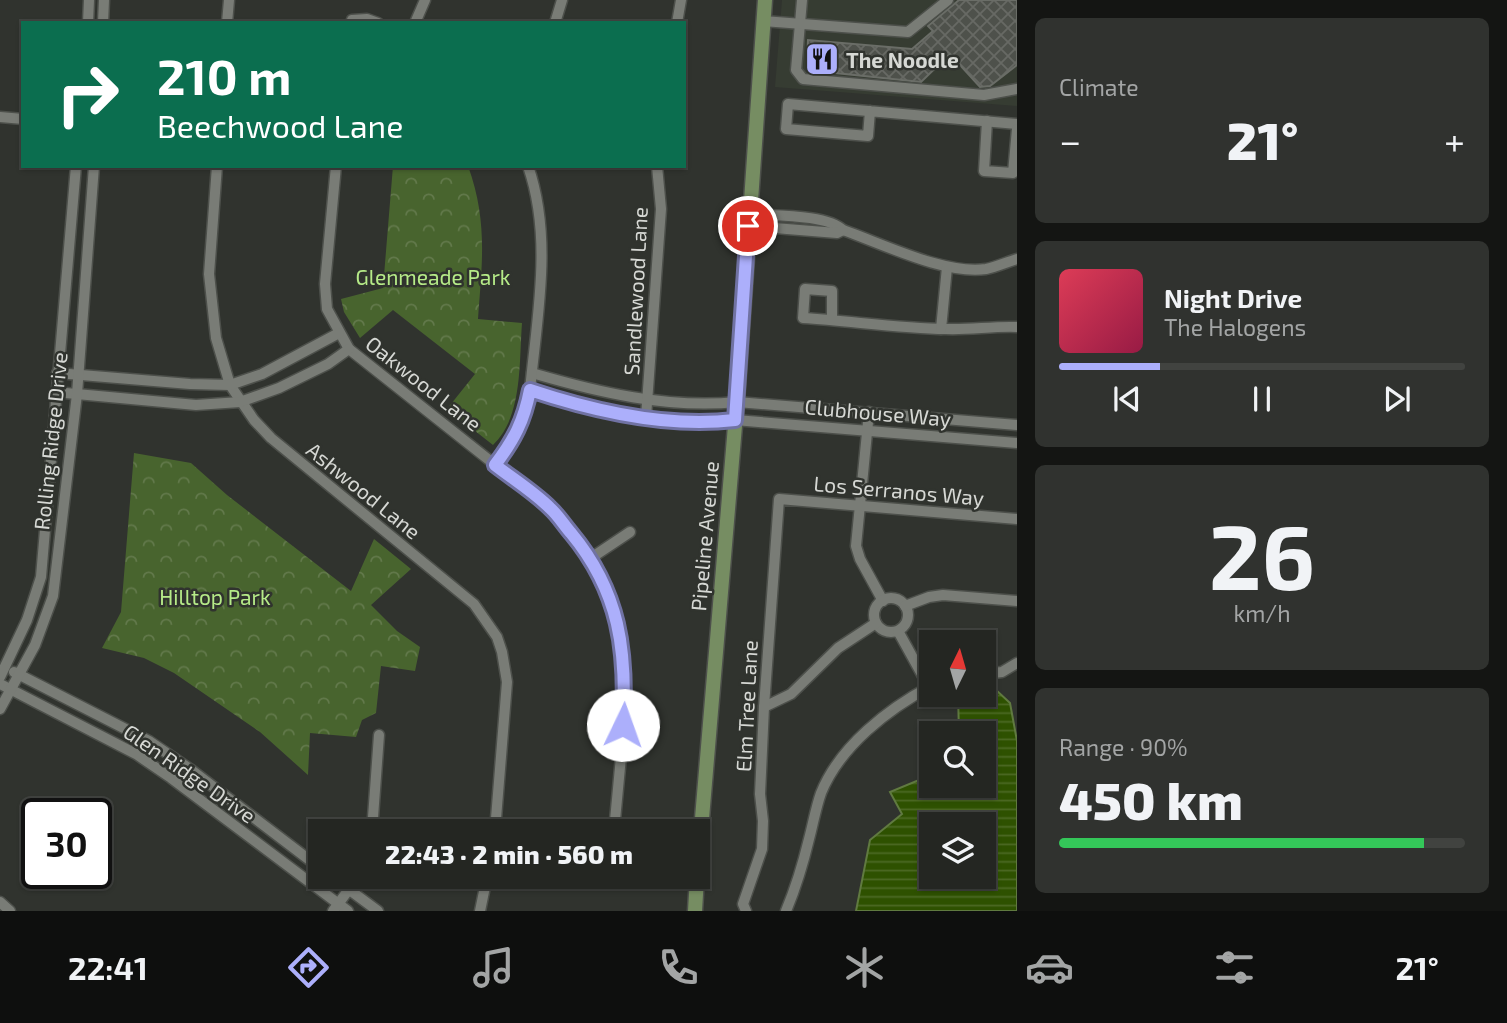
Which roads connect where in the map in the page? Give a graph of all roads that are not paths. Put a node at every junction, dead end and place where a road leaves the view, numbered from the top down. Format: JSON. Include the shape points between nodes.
{"nodes":[{"id":1,"x":89,"y":0,"type":"edge"},
{"id":2,"x":104,"y":0,"type":"edge"},
{"id":3,"x":229,"y":0,"type":"edge"},
{"id":4,"x":425,"y":0,"type":"edge"},
{"id":5,"x":562,"y":0,"type":"edge"},
{"id":6,"x":681,"y":0,"type":"edge"},
{"id":7,"x":765,"y":0,"type":"edge"},
{"id":8,"x":802,"y":0,"type":"edge"},
{"id":9,"x":948,"y":0,"type":"edge"},
{"id":10,"x":88,"y":21,"type":"edge"},
{"id":11,"x":103,"y":21,"type":"edge"},
{"id":12,"x":227,"y":21,"type":"edge"},
{"id":13,"x":416,"y":21,"type":"edge"},
{"id":14,"x":556,"y":21,"type":"edge"},
{"id":15,"x":677,"y":21,"type":"edge"},
{"id":16,"x":763,"y":21,"type":"junction"},
{"id":17,"x":800,"y":24,"type":"junction"},
{"id":18,"x":1017,"y":89,"type":"edge"},
{"id":19,"x":870,"y":111,"type":"junction"},
{"id":20,"x":0,"y":117,"type":"edge"},
{"id":21,"x":21,"y":119,"type":"edge"},
{"id":22,"x":987,"y":121,"type":"junction"},
{"id":23,"x":1017,"y":124,"type":"edge"},
{"id":24,"x":1017,"y":130,"type":"edge"},
{"id":25,"x":76,"y":168,"type":"edge"},
{"id":26,"x":94,"y":168,"type":"edge"},
{"id":27,"x":217,"y":168,"type":"edge"},
{"id":28,"x":336,"y":168,"type":"edge"},
{"id":29,"x":529,"y":168,"type":"edge"},
{"id":30,"x":657,"y":168,"type":"edge"},
{"id":31,"x":749,"y":220,"type":"junction"},
{"id":32,"x":1017,"y":259,"type":"edge"},
{"id":33,"x":947,"y":267,"type":"junction"},
{"id":34,"x":832,"y":320,"type":"dead end"},
{"id":35,"x":1017,"y":327,"type":"edge"},
{"id":36,"x":942,"y":329,"type":"junction"},
{"id":37,"x":339,"y":333,"type":"junction"},
{"id":38,"x":349,"y":349,"type":"junction"},
{"id":39,"x":57,"y":373,"type":"junction"},
{"id":40,"x":532,"y":373,"type":"junction"},
{"id":41,"x":77,"y":375,"type":"junction"},
{"id":42,"x":230,"y":385,"type":"junction"},
{"id":43,"x":530,"y":390,"type":"junction"},
{"id":44,"x":55,"y":392,"type":"junction"},
{"id":45,"x":77,"y":394,"type":"junction"},
{"id":46,"x":648,"y":399,"type":"junction"},
{"id":47,"x":240,"y":402,"type":"junction"},
{"id":48,"x":737,"y":402,"type":"junction"},
{"id":49,"x":869,"y":412,"type":"junction"},
{"id":50,"x":646,"y":417,"type":"junction"},
{"id":51,"x":735,"y":420,"type":"junction"},
{"id":52,"x":1017,"y":425,"type":"edge"},
{"id":53,"x":867,"y":430,"type":"junction"},
{"id":54,"x":1017,"y":443,"type":"edge"},
{"id":55,"x":495,"y":465,"type":"junction"},
{"id":56,"x":779,"y":499,"type":"joint"},
{"id":57,"x":858,"y":507,"type":"junction"},
{"id":58,"x":1017,"y":519,"type":"edge"},
{"id":59,"x":630,"y":532,"type":"dead end"},
{"id":60,"x":591,"y":558,"type":"junction"},
{"id":61,"x":883,"y":601,"type":"junction"},
{"id":62,"x":1017,"y":601,"type":"edge"},
{"id":63,"x":905,"y":606,"type":"junction"},
{"id":64,"x":876,"y":623,"type":"junction"},
{"id":65,"x":898,"y":631,"type":"junction"},
{"id":66,"x":1017,"y":663,"type":"edge"},
{"id":67,"x":919,"y":667,"type":"edge"},
{"id":68,"x":2,"y":670,"type":"edge"},
{"id":69,"x":996,"y":673,"type":"edge"},
{"id":70,"x":18,"y":674,"type":"junction"},
{"id":71,"x":5,"y":686,"type":"edge"},
{"id":72,"x":919,"y":693,"type":"edge"},
{"id":73,"x":764,"y":706,"type":"junction"},
{"id":74,"x":0,"y":709,"type":"edge"},
{"id":75,"x":379,"y":735,"type":"dead end"},
{"id":76,"x":373,"y":819,"type":"edge"},
{"id":77,"x":496,"y":819,"type":"edge"},
{"id":78,"x":615,"y":819,"type":"edge"},
{"id":79,"x":702,"y":819,"type":"edge"},
{"id":80,"x":308,"y":859,"type":"edge"},
{"id":81,"x":347,"y":889,"type":"edge"},
{"id":82,"x":485,"y":889,"type":"edge"},
{"id":83,"x":696,"y":889,"type":"edge"},
{"id":84,"x":350,"y":891,"type":"junction"},
{"id":85,"x":0,"y":902,"type":"edge"},
{"id":86,"x":340,"y":909,"type":"edge"},
{"id":87,"x":10,"y":911,"type":"edge"},
{"id":88,"x":378,"y":911,"type":"edge"},
{"id":89,"x":480,"y":911,"type":"edge"},
{"id":90,"x":695,"y":911,"type":"edge"},
{"id":91,"x":746,"y":911,"type":"edge"},
{"id":92,"x":786,"y":911,"type":"edge"}],
"edges":[{"from":1,"to":10,"type":"street"},
{"from":2,"to":11,"type":"street"},
{"from":3,"to":12,"type":"street"},
{"from":4,"to":13,"type":"street"},
{"from":5,"to":14,"type":"street"},
{"from":6,"to":15,"type":"street"},
{"from":7,"to":16,"type":"main road","name":"Pipeline Avenue"},
{"from":8,"to":17,"type":"street"},
{"from":9,"to":17,"type":"street","via":[[908,32]]},
{"from":16,"to":17,"type":"street"},
{"from":16,"to":31,"type":"main road","name":"Pipeline Avenue"},
{"from":17,"to":18,"type":"street","via":[[796,70],[803,79],[984,95]]},
{"from":19,"to":19,"type":"street","via":[[788,104],[786,129],[868,136]]},
{"from":19,"to":22,"type":"street"},
{"from":20,"to":21,"type":"street"},
{"from":22,"to":23,"type":"street"},
{"from":22,"to":24,"type":"street","via":[[984,171],[1013,173]]},
{"from":25,"to":39,"type":"street","name":"Rolling Ridge Drive"},
{"from":26,"to":41,"type":"street","name":"Rolling Ridge Drive"},
{"from":27,"to":42,"type":"street","name":"Ashwood Lane","via":[[209,275],[216,338]]},
{"from":28,"to":37,"type":"street","name":"Oakwood Lane","via":[[325,284],[327,309]]},
{"from":29,"to":40,"type":"street","via":[[541,210],[542,251]]},
{"from":30,"to":46,"type":"street","name":"Sandlewood Lane","via":[[661,209]]},
{"from":31,"to":33,"type":"street","via":[[837,224]]},
{"from":31,"to":48,"type":"main road","name":"Pipeline Avenue"},
{"from":32,"to":33,"type":"street","via":[[986,268]]},
{"from":33,"to":36,"type":"street"},
{"from":34,"to":36,"type":"street"},
{"from":35,"to":36,"type":"street"},
{"from":37,"to":38,"type":"street","name":"Oakwood Lane"},
{"from":37,"to":42,"type":"street","via":[[262,374]]},
{"from":38,"to":47,"type":"street","via":[[279,388]]},
{"from":38,"to":55,"type":"street","name":"Oakwood Lane"},
{"from":39,"to":41,"type":"street"},
{"from":39,"to":44,"type":"street","name":"Rolling Ridge Drive"},
{"from":40,"to":43,"type":"street"},
{"from":40,"to":46,"type":"street","name":"Clubhouse Way"},
{"from":41,"to":42,"type":"street"},
{"from":41,"to":45,"type":"street","name":"Rolling Ridge Drive"},
{"from":42,"to":47,"type":"street","name":"Ashwood Lane"},
{"from":43,"to":50,"type":"street","name":"Clubhouse Way","via":[[591,409]]},
{"from":43,"to":55,"type":"street","via":[[516,439]]},
{"from":44,"to":45,"type":"street"},
{"from":44,"to":68,"type":"street","name":"Rolling Ridge Drive","via":[[41,576],[27,620]]},
{"from":45,"to":47,"type":"street","via":[[196,405]]},
{"from":45,"to":70,"type":"street","name":"Rolling Ridge Drive","via":[[53,596],[40,635]]},
{"from":46,"to":48,"type":"street","name":"Clubhouse Way"},
{"from":46,"to":50,"type":"street","name":"Sandlewood Lane"},
{"from":47,"to":77,"type":"street","name":"Ashwood Lane","via":[[271,438],[474,604],[489,622],[502,652],[507,682]]},
{"from":48,"to":49,"type":"street","name":"Clubhouse Way"},
{"from":48,"to":51,"type":"main road","name":"Pipeline Avenue"},
{"from":49,"to":52,"type":"street","name":"Clubhouse Way"},
{"from":49,"to":53,"type":"street"},
{"from":50,"to":51,"type":"street","name":"Clubhouse Way","via":[[715,423]]},
{"from":51,"to":53,"type":"street","name":"Clubhouse Way"},
{"from":51,"to":79,"type":"main road","name":"Pipeline Avenue"},
{"from":53,"to":54,"type":"street","name":"Clubhouse Way"},
{"from":53,"to":57,"type":"street"},
{"from":55,"to":60,"type":"street","name":"Oakwood Lane","via":[[551,509]]},
{"from":56,"to":57,"type":"street","name":"Los Serranos Way"},
{"from":56,"to":73,"type":"street","name":"Elm Tree Lane"},
{"from":57,"to":58,"type":"street","name":"Los Serranos Way"},
{"from":57,"to":61,"type":"street","via":[[856,545]]},
{"from":59,"to":60,"type":"street"},
{"from":60,"to":78,"type":"street","name":"Oakwood Lane","via":[[621,636],[625,683]]},
{"from":61,"to":63,"type":"street","via":[[897,600]]},
{"from":61,"to":64,"type":"street","via":[[875,610]]},
{"from":62,"to":63,"type":"street","via":[[943,594]]},
{"from":63,"to":65,"type":"street","via":[[907,620]]},
{"from":64,"to":65,"type":"street","via":[[886,631]]},
{"from":64,"to":73,"type":"street","via":[[838,648],[792,694]]},
{"from":65,"to":67,"type":"street"},
{"from":66,"to":69,"type":"street"},
{"from":68,"to":70,"type":"street","name":"Glen Ridge Drive"},
{"from":70,"to":71,"type":"street","name":"Rolling Ridge Drive"},
{"from":70,"to":80,"type":"street","name":"Glen Ridge Drive","via":[[149,741]]},
{"from":71,"to":74,"type":"street","name":"Rolling Ridge Drive"},
{"from":71,"to":86,"type":"street","name":"Glen Ridge Drive","via":[[136,754]]},
{"from":72,"to":92,"type":"street","via":[[878,721],[833,770],[821,794]]},
{"from":73,"to":91,"type":"street","name":"Elm Tree Lane","via":[[762,849],[743,904]]},
{"from":75,"to":76,"type":"street"},
{"from":81,"to":84,"type":"street"},
{"from":82,"to":89,"type":"street"},
{"from":83,"to":90,"type":"main road"},
{"from":84,"to":86,"type":"street"},
{"from":84,"to":88,"type":"street"},
{"from":85,"to":87,"type":"street"}]}
